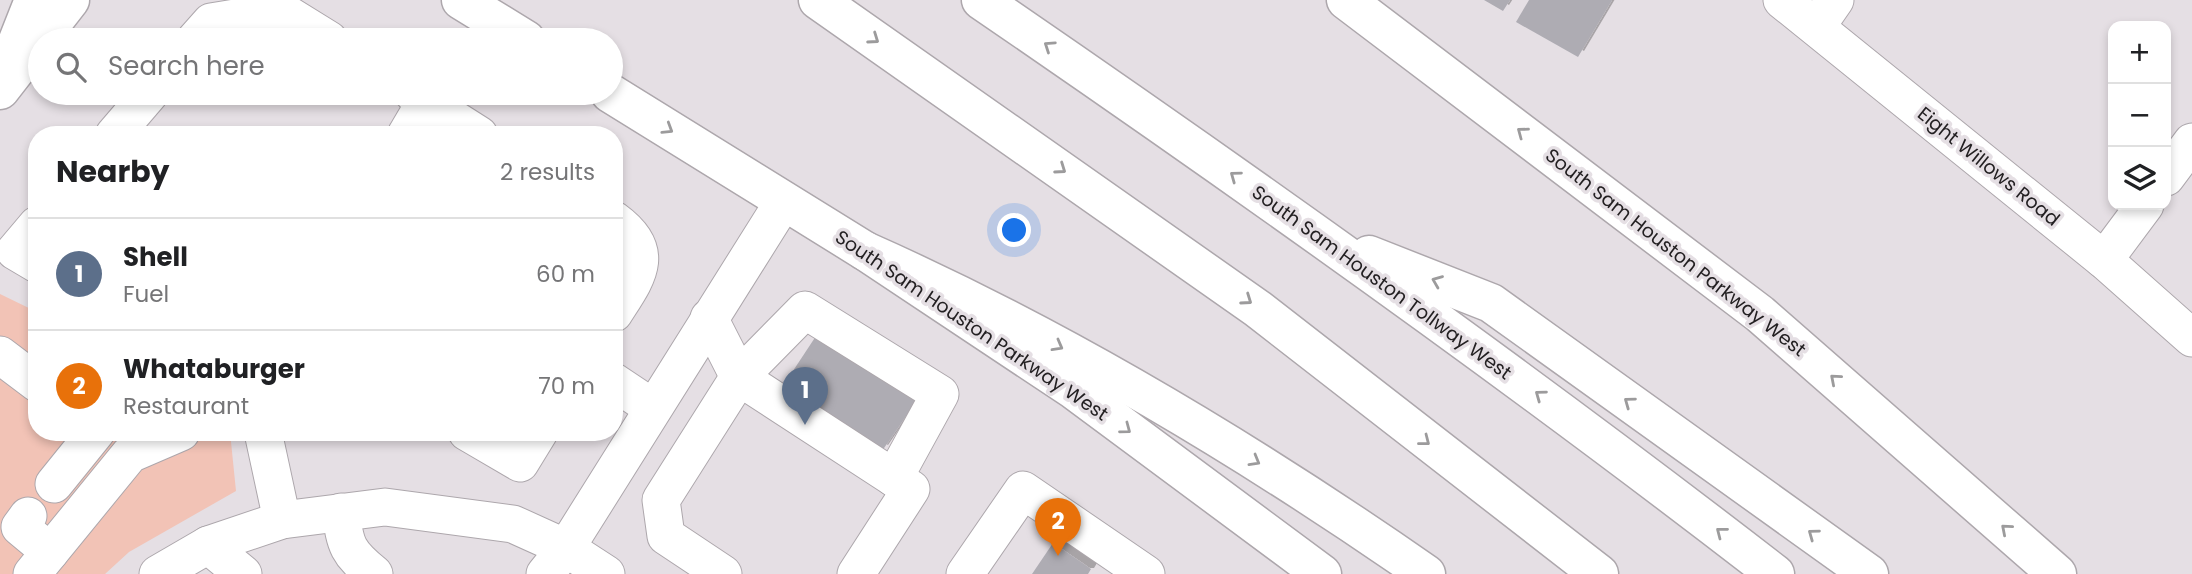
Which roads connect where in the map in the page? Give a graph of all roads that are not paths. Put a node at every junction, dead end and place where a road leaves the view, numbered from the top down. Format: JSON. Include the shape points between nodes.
{"nodes":[{"id":1,"x":34,"y":0,"type":"edge"},
{"id":2,"x":70,"y":0,"type":"edge"},
{"id":3,"x":461,"y":0,"type":"edge"},
{"id":4,"x":818,"y":0,"type":"edge"},
{"id":5,"x":981,"y":0,"type":"edge"},
{"id":6,"x":1346,"y":0,"type":"edge"},
{"id":7,"x":1782,"y":0,"type":"edge"},
{"id":8,"x":1826,"y":13,"type":"edge"},
{"id":9,"x":48,"y":28,"type":"edge"},
{"id":10,"x":206,"y":28,"type":"edge"},
{"id":11,"x":309,"y":28,"type":"edge"},
{"id":12,"x":506,"y":28,"type":"edge"},
{"id":13,"x":28,"y":54,"type":"edge"},
{"id":14,"x":0,"y":90,"type":"edge"},
{"id":15,"x":623,"y":101,"type":"edge"},
{"id":16,"x":140,"y":105,"type":"edge"},
{"id":17,"x":417,"y":105,"type":"edge"},
{"id":18,"x":432,"y":105,"type":"edge"},
{"id":19,"x":122,"y":126,"type":"edge"},
{"id":20,"x":409,"y":126,"type":"edge"},
{"id":21,"x":465,"y":126,"type":"edge"},
{"id":22,"x":2192,"y":142,"type":"edge"},
{"id":23,"x":2171,"y":170,"type":"edge"},
{"id":24,"x":784,"y":201,"type":"junction"},
{"id":25,"x":2141,"y":210,"type":"edge"},
{"id":26,"x":623,"y":227,"type":"edge"},
{"id":27,"x":1314,"y":233,"type":"junction"},
{"id":28,"x":28,"y":236,"type":"edge"},
{"id":29,"x":865,"y":251,"type":"junction"},
{"id":30,"x":28,"y":259,"type":"edge"},
{"id":31,"x":2105,"y":260,"type":"junction"},
{"id":32,"x":623,"y":299,"type":"edge"},
{"id":33,"x":709,"y":318,"type":"junction"},
{"id":34,"x":2192,"y":338,"type":"edge"},
{"id":35,"x":0,"y":355,"type":"edge"},
{"id":36,"x":28,"y":376,"type":"edge"},
{"id":37,"x":739,"y":377,"type":"junction"},
{"id":38,"x":623,"y":388,"type":"edge"},
{"id":39,"x":653,"y":408,"type":"junction"},
{"id":40,"x":89,"y":441,"type":"edge"},
{"id":41,"x":113,"y":441,"type":"edge"},
{"id":42,"x":160,"y":441,"type":"edge"},
{"id":43,"x":265,"y":441,"type":"edge"},
{"id":44,"x":482,"y":441,"type":"edge"},
{"id":45,"x":533,"y":441,"type":"edge"},
{"id":46,"x":130,"y":454,"type":"junction"},
{"id":47,"x":894,"y":478,"type":"junction"},
{"id":48,"x":54,"y":484,"type":"dead end"},
{"id":49,"x":341,"y":512,"type":"junction"},
{"id":50,"x":28,"y":516,"type":"dead end"},
{"id":51,"x":282,"y":520,"type":"junction"},
{"id":52,"x":208,"y":545,"type":"junction"},
{"id":53,"x":555,"y":561,"type":"edge"},
{"id":54,"x":41,"y":563,"type":"edge"},
{"id":55,"x":1128,"y":569,"type":"edge"},
{"id":56,"x":158,"y":574,"type":"edge"},
{"id":57,"x":243,"y":574,"type":"edge"},
{"id":58,"x":374,"y":574,"type":"edge"},
{"id":59,"x":606,"y":574,"type":"edge"},
{"id":60,"x":723,"y":574,"type":"edge"},
{"id":61,"x":856,"y":574,"type":"edge"},
{"id":62,"x":965,"y":574,"type":"edge"},
{"id":63,"x":1322,"y":574,"type":"edge"},
{"id":64,"x":1426,"y":574,"type":"edge"},
{"id":65,"x":1598,"y":574,"type":"edge"},
{"id":66,"x":1775,"y":574,"type":"edge"},
{"id":67,"x":1869,"y":574,"type":"edge"},
{"id":68,"x":2057,"y":574,"type":"edge"}],
"edges":[{"from":1,"to":14,"type":"main road"},
{"from":2,"to":9,"type":"main road"},
{"from":3,"to":12,"type":"main road"},
{"from":4,"to":65,"type":"main road","one_way":true,"via":[[1258,309]]},
{"from":27,"to":5,"type":"main road","name":"South Sam Houston Tollway West","one_way":true},
{"from":68,"to":6,"type":"main road","name":"South Sam Houston Parkway West","one_way":true,"via":[[1760,314]]},
{"from":7,"to":8,"type":"street","name":"Eight Willows Road"},
{"from":8,"to":31,"type":"street","name":"Eight Willows Road"},
{"from":10,"to":11,"type":"street","via":[[211,22],[272,12],[287,14]]},
{"from":13,"to":14,"type":"main road"},
{"from":15,"to":24,"type":"main road","name":"South Sam Houston Parkway West","one_way":true},
{"from":16,"to":19,"type":"street"},
{"from":17,"to":20,"type":"street"},
{"from":18,"to":21,"type":"street"},
{"from":22,"to":23,"type":"street"},
{"from":24,"to":29,"type":"main road","name":"South Sam Houston Parkway West"},
{"from":24,"to":33,"type":"street"},
{"from":25,"to":31,"type":"street"},
{"from":26,"to":32,"type":"street","via":[[635,237],[639,257],[638,275]]},
{"from":66,"to":27,"type":"main road","name":"South Sam Houston Tollway West","one_way":true,"via":[[1593,433]]},
{"from":67,"to":27,"type":"main road","one_way":true,"via":[[1491,303]]},
{"from":28,"to":30,"type":"street","via":[[15,251]]},
{"from":29,"to":63,"type":"main road","name":"South Sam Houston Parkway West","one_way":true,"via":[[1074,390]]},
{"from":29,"to":64,"type":"main road","one_way":true,"via":[[963,294],[1076,356],[1305,490]]},
{"from":31,"to":34,"type":"street","name":"Eight Willows Road"},
{"from":33,"to":37,"type":"street"},
{"from":33,"to":39,"type":"street"},
{"from":35,"to":36,"type":"street"},
{"from":37,"to":47,"type":"street"},
{"from":37,"to":47,"type":"street","via":[[805,310],[940,394]]},
{"from":37,"to":60,"type":"street","via":[[661,500],[666,536]]},
{"from":38,"to":39,"type":"street"},
{"from":39,"to":53,"type":"street"},
{"from":40,"to":48,"type":"street"},
{"from":41,"to":46,"type":"street"},
{"from":42,"to":46,"type":"street"},
{"from":43,"to":51,"type":"street"},
{"from":44,"to":45,"type":"street","via":[[520,463]]},
{"from":46,"to":54,"type":"street"},
{"from":47,"to":61,"type":"street","via":[[911,489]]},
{"from":49,"to":51,"type":"street"},
{"from":49,"to":53,"type":"street","via":[[385,507],[513,524]]},
{"from":49,"to":58,"type":"street","via":[[351,555]]},
{"from":50,"to":54,"type":"street","via":[[20,527]]},
{"from":51,"to":52,"type":"street"},
{"from":52,"to":56,"type":"street"},
{"from":52,"to":57,"type":"street"},
{"from":53,"to":59,"type":"street"},
{"from":55,"to":62,"type":"street","via":[[1023,490]]}]}
